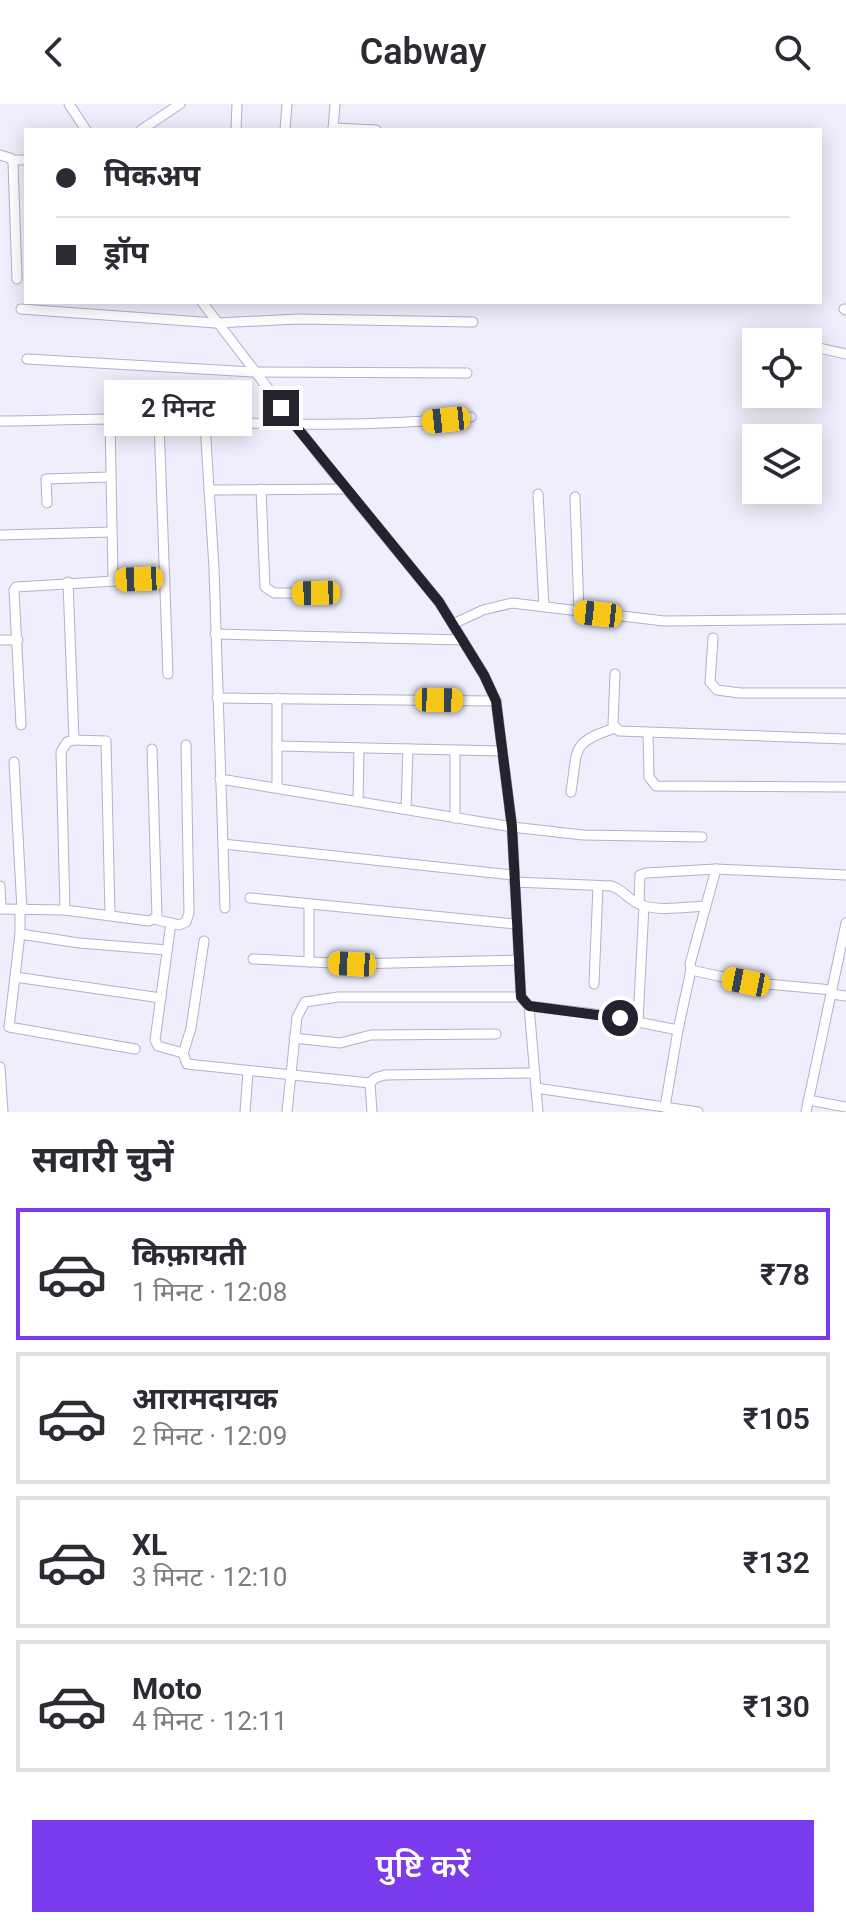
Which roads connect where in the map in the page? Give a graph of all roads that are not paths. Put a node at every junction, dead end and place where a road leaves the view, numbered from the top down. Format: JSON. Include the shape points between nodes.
{"nodes":[{"id":1,"x":69,"y":104,"type":"edge"},
{"id":2,"x":180,"y":104,"type":"edge"},
{"id":3,"x":237,"y":104,"type":"edge"},
{"id":4,"x":287,"y":104,"type":"edge"},
{"id":5,"x":335,"y":104,"type":"edge"},
{"id":6,"x":85,"y":128,"type":"edge"},
{"id":7,"x":144,"y":128,"type":"edge"},
{"id":8,"x":236,"y":128,"type":"edge"},
{"id":9,"x":285,"y":128,"type":"edge"},
{"id":10,"x":333,"y":128,"type":"edge"},
{"id":11,"x":0,"y":155,"type":"edge"},
{"id":12,"x":12,"y":160,"type":"junction"},
{"id":13,"x":24,"y":160,"type":"edge"},
{"id":14,"x":17,"y":279,"type":"dead end"},
{"id":15,"x":203,"y":304,"type":"edge"},
{"id":16,"x":21,"y":309,"type":"dead end"},
{"id":17,"x":473,"y":322,"type":"dead end"},
{"id":18,"x":216,"y":323,"type":"junction"},
{"id":19,"x":822,"y":349,"type":"edge"},
{"id":20,"x":846,"y":354,"type":"edge"},
{"id":21,"x":27,"y":359,"type":"dead end"},
{"id":22,"x":253,"y":372,"type":"junction"},
{"id":23,"x":467,"y":373,"type":"dead end"},
{"id":24,"x":471,"y":417,"type":"dead end"},
{"id":25,"x":110,"y":419,"type":"junction"},
{"id":26,"x":0,"y":421,"type":"edge"},
{"id":27,"x":159,"y":422,"type":"junction"},
{"id":28,"x":205,"y":424,"type":"junction"},
{"id":29,"x":295,"y":425,"type":"junction"},
{"id":30,"x":111,"y":477,"type":"junction"},
{"id":31,"x":261,"y":489,"type":"junction"},
{"id":32,"x":346,"y":489,"type":"junction"},
{"id":33,"x":209,"y":490,"type":"junction"},
{"id":34,"x":538,"y":494,"type":"dead end"},
{"id":35,"x":575,"y":497,"type":"dead end"},
{"id":36,"x":47,"y":503,"type":"dead end"},
{"id":37,"x":112,"y":532,"type":"junction"},
{"id":38,"x":0,"y":535,"type":"edge"},
{"id":39,"x":165,"y":578,"type":"junction"},
{"id":40,"x":113,"y":579,"type":"junction"},
{"id":41,"x":68,"y":582,"type":"junction"},
{"id":42,"x":14,"y":590,"type":"junction"},
{"id":43,"x":0,"y":591,"type":"edge"},
{"id":44,"x":316,"y":593,"type":"dead end"},
{"id":45,"x":544,"y":607,"type":"junction"},
{"id":46,"x":579,"y":612,"type":"junction"},
{"id":47,"x":846,"y":619,"type":"edge"},
{"id":48,"x":453,"y":624,"type":"junction"},
{"id":49,"x":215,"y":634,"type":"junction"},
{"id":50,"x":713,"y":638,"type":"dead end"},
{"id":51,"x":0,"y":640,"type":"edge"},
{"id":52,"x":18,"y":640,"type":"junction"},
{"id":53,"x":463,"y":640,"type":"junction"},
{"id":54,"x":168,"y":674,"type":"dead end"},
{"id":55,"x":615,"y":674,"type":"dead end"},
{"id":56,"x":846,"y":693,"type":"edge"},
{"id":57,"x":217,"y":698,"type":"junction"},
{"id":58,"x":277,"y":698,"type":"junction"},
{"id":59,"x":496,"y":701,"type":"junction"},
{"id":60,"x":21,"y":725,"type":"dead end"},
{"id":61,"x":615,"y":728,"type":"junction"},
{"id":62,"x":648,"y":733,"type":"junction"},
{"id":63,"x":846,"y":739,"type":"edge"},
{"id":64,"x":74,"y":740,"type":"junction"},
{"id":65,"x":186,"y":745,"type":"dead end"},
{"id":66,"x":277,"y":746,"type":"junction"},
{"id":67,"x":359,"y":748,"type":"junction"},
{"id":68,"x":152,"y":749,"type":"dead end"},
{"id":69,"x":408,"y":749,"type":"junction"},
{"id":70,"x":455,"y":750,"type":"junction"},
{"id":71,"x":502,"y":751,"type":"junction"},
{"id":72,"x":14,"y":762,"type":"dead end"},
{"id":73,"x":220,"y":779,"type":"junction"},
{"id":74,"x":277,"y":786,"type":"junction"},
{"id":75,"x":846,"y":787,"type":"edge"},
{"id":76,"x":571,"y":792,"type":"dead end"},
{"id":77,"x":358,"y":801,"type":"junction"},
{"id":78,"x":406,"y":809,"type":"junction"},
{"id":79,"x":455,"y":818,"type":"junction"},
{"id":80,"x":512,"y":827,"type":"junction"},
{"id":81,"x":702,"y":837,"type":"dead end"},
{"id":82,"x":223,"y":844,"type":"junction"},
{"id":83,"x":716,"y":869,"type":"junction"},
{"id":84,"x":846,"y":875,"type":"edge"},
{"id":85,"x":513,"y":878,"type":"junction"},
{"id":86,"x":0,"y":886,"type":"edge"},
{"id":87,"x":598,"y":886,"type":"junction"},
{"id":88,"x":250,"y":898,"type":"dead end"},
{"id":89,"x":309,"y":904,"type":"junction"},
{"id":90,"x":642,"y":905,"type":"junction"},
{"id":91,"x":705,"y":906,"type":"junction"},
{"id":92,"x":225,"y":908,"type":"dead end"},
{"id":93,"x":1,"y":909,"type":"edge"},
{"id":94,"x":21,"y":910,"type":"junction"},
{"id":95,"x":65,"y":910,"type":"junction"},
{"id":96,"x":110,"y":915,"type":"junction"},
{"id":97,"x":154,"y":919,"type":"junction"},
{"id":98,"x":171,"y":923,"type":"junction"},
{"id":99,"x":846,"y":923,"type":"edge"},
{"id":100,"x":516,"y":924,"type":"junction"},
{"id":101,"x":20,"y":934,"type":"junction"},
{"id":102,"x":204,"y":941,"type":"dead end"},
{"id":103,"x":843,"y":948,"type":"edge"},
{"id":104,"x":167,"y":950,"type":"junction"},
{"id":105,"x":253,"y":959,"type":"dead end"},
{"id":106,"x":518,"y":960,"type":"junction"},
{"id":107,"x":309,"y":962,"type":"junction"},
{"id":108,"x":691,"y":970,"type":"junction"},
{"id":109,"x":15,"y":977,"type":"junction"},
{"id":110,"x":594,"y":984,"type":"dead end"},
{"id":111,"x":831,"y":992,"type":"junction"},
{"id":112,"x":846,"y":996,"type":"edge"},
{"id":113,"x":521,"y":997,"type":"junction"},
{"id":114,"x":161,"y":998,"type":"junction"},
{"id":115,"x":529,"y":1006,"type":"junction"},
{"id":116,"x":638,"y":1021,"type":"junction"},
{"id":117,"x":678,"y":1030,"type":"junction"},
{"id":118,"x":496,"y":1034,"type":"dead end"},
{"id":119,"x":294,"y":1038,"type":"junction"},
{"id":120,"x":135,"y":1049,"type":"dead end"},
{"id":121,"x":183,"y":1054,"type":"junction"},
{"id":122,"x":0,"y":1067,"type":"edge"},
{"id":123,"x":248,"y":1072,"type":"junction"},
{"id":124,"x":535,"y":1073,"type":"junction"},
{"id":125,"x":289,"y":1075,"type":"junction"},
{"id":126,"x":370,"y":1083,"type":"junction"},
{"id":127,"x":536,"y":1088,"type":"junction"},
{"id":128,"x":808,"y":1100,"type":"junction"},
{"id":129,"x":665,"y":1107,"type":"junction"},
{"id":130,"x":846,"y":1107,"type":"edge"},
{"id":131,"x":684,"y":1111,"type":"edge"},
{"id":132,"x":3,"y":1112,"type":"edge"},
{"id":133,"x":245,"y":1112,"type":"edge"},
{"id":134,"x":287,"y":1112,"type":"edge"},
{"id":135,"x":372,"y":1112,"type":"edge"},
{"id":136,"x":538,"y":1112,"type":"edge"},
{"id":137,"x":698,"y":1112,"type":"edge"},
{"id":138,"x":806,"y":1112,"type":"edge"}],
"edges":[{"from":1,"to":6,"type":"street"},
{"from":2,"to":7,"type":"street"},
{"from":3,"to":8,"type":"street"},
{"from":4,"to":9,"type":"street"},
{"from":5,"to":10,"type":"street"},
{"from":11,"to":12,"type":"street"},
{"from":12,"to":13,"type":"street"},
{"from":12,"to":14,"type":"street"},
{"from":15,"to":18,"type":"street"},
{"from":16,"to":18,"type":"street"},
{"from":17,"to":18,"type":"street"},
{"from":18,"to":22,"type":"street"},
{"from":19,"to":20,"type":"street"},
{"from":21,"to":22,"type":"street"},
{"from":22,"to":23,"type":"street"},
{"from":22,"to":29,"type":"street"},
{"from":24,"to":29,"type":"street"},
{"from":25,"to":26,"type":"street"},
{"from":25,"to":27,"type":"street"},
{"from":25,"to":30,"type":"street"},
{"from":27,"to":28,"type":"street"},
{"from":27,"to":39,"type":"street"},
{"from":28,"to":29,"type":"street"},
{"from":28,"to":33,"type":"street"},
{"from":29,"to":32,"type":"street"},
{"from":30,"to":36,"type":"street","via":[[46,479]]},
{"from":30,"to":37,"type":"street"},
{"from":31,"to":32,"type":"street"},
{"from":31,"to":33,"type":"street"},
{"from":31,"to":44,"type":"street","via":[[265,587],[274,593]]},
{"from":32,"to":48,"type":"street"},
{"from":33,"to":49,"type":"street"},
{"from":34,"to":45,"type":"street"},
{"from":35,"to":46,"type":"street"},
{"from":37,"to":38,"type":"street"},
{"from":37,"to":40,"type":"street"},
{"from":39,"to":40,"type":"street"},
{"from":39,"to":54,"type":"street"},
{"from":40,"to":41,"type":"street"},
{"from":41,"to":42,"type":"street"},
{"from":41,"to":64,"type":"street"},
{"from":42,"to":43,"type":"street"},
{"from":42,"to":52,"type":"street"},
{"from":45,"to":46,"type":"street"},
{"from":45,"to":48,"type":"street","via":[[499,605]]},
{"from":46,"to":47,"type":"street","via":[[664,621]]},
{"from":48,"to":53,"type":"street"},
{"from":49,"to":53,"type":"street"},
{"from":49,"to":57,"type":"street"},
{"from":50,"to":56,"type":"street","via":[[710,682],[717,690]]},
{"from":51,"to":52,"type":"street"},
{"from":52,"to":60,"type":"street"},
{"from":53,"to":59,"type":"street"},
{"from":55,"to":61,"type":"street"},
{"from":57,"to":58,"type":"street"},
{"from":57,"to":73,"type":"street"},
{"from":58,"to":59,"type":"street"},
{"from":58,"to":66,"type":"street"},
{"from":59,"to":71,"type":"street"},
{"from":61,"to":62,"type":"street"},
{"from":61,"to":76,"type":"street","via":[[582,742]]},
{"from":62,"to":63,"type":"street"},
{"from":62,"to":75,"type":"street","via":[[649,777],[656,786]]},
{"from":64,"to":95,"type":"street","via":[[61,752]]},
{"from":64,"to":96,"type":"street","via":[[106,741]]},
{"from":65,"to":98,"type":"street","via":[[189,913],[186,922]]},
{"from":66,"to":67,"type":"street"},
{"from":66,"to":74,"type":"street"},
{"from":67,"to":69,"type":"street"},
{"from":67,"to":77,"type":"street"},
{"from":68,"to":97,"type":"street"},
{"from":69,"to":70,"type":"street"},
{"from":69,"to":78,"type":"street"},
{"from":70,"to":71,"type":"street"},
{"from":70,"to":79,"type":"street"},
{"from":71,"to":80,"type":"street"},
{"from":72,"to":94,"type":"street"},
{"from":73,"to":74,"type":"street"},
{"from":73,"to":82,"type":"street"},
{"from":74,"to":77,"type":"street"},
{"from":77,"to":78,"type":"street"},
{"from":78,"to":79,"type":"street"},
{"from":79,"to":80,"type":"street"},
{"from":80,"to":81,"type":"street","via":[[583,835]]},
{"from":80,"to":85,"type":"street"},
{"from":82,"to":85,"type":"street"},
{"from":82,"to":92,"type":"street"},
{"from":83,"to":84,"type":"street"},
{"from":83,"to":90,"type":"street","via":[[640,875]]},
{"from":83,"to":91,"type":"street"},
{"from":85,"to":87,"type":"street"},
{"from":85,"to":100,"type":"street"},
{"from":86,"to":93,"type":"street"},
{"from":87,"to":90,"type":"street","via":[[624,891]]},
{"from":87,"to":110,"type":"street"},
{"from":88,"to":89,"type":"street"},
{"from":89,"to":100,"type":"street"},
{"from":89,"to":107,"type":"street"},
{"from":90,"to":91,"type":"street"},
{"from":90,"to":116,"type":"street"},
{"from":91,"to":108,"type":"street"},
{"from":93,"to":94,"type":"street"},
{"from":94,"to":95,"type":"street"},
{"from":94,"to":101,"type":"street"},
{"from":95,"to":96,"type":"street"},
{"from":96,"to":97,"type":"street"},
{"from":97,"to":98,"type":"street"},
{"from":98,"to":104,"type":"street"},
{"from":99,"to":103,"type":"street"},
{"from":100,"to":106,"type":"street"},
{"from":101,"to":104,"type":"street"},
{"from":101,"to":109,"type":"street"},
{"from":102,"to":121,"type":"street"},
{"from":103,"to":111,"type":"street"},
{"from":104,"to":114,"type":"street"},
{"from":105,"to":107,"type":"street"},
{"from":106,"to":107,"type":"street"},
{"from":106,"to":113,"type":"street"},
{"from":108,"to":111,"type":"street"},
{"from":108,"to":117,"type":"street"},
{"from":109,"to":114,"type":"street"},
{"from":109,"to":120,"type":"street","via":[[9,1027]]},
{"from":111,"to":112,"type":"street"},
{"from":111,"to":128,"type":"street"},
{"from":113,"to":115,"type":"street"},
{"from":113,"to":119,"type":"street","via":[[312,1000],[301,1006]]},
{"from":114,"to":121,"type":"street","via":[[155,1043]]},
{"from":115,"to":116,"type":"street"},
{"from":115,"to":124,"type":"street"},
{"from":116,"to":117,"type":"street"},
{"from":117,"to":129,"type":"street"},
{"from":118,"to":119,"type":"street","via":[[371,1035],[340,1043]]},
{"from":119,"to":125,"type":"street"},
{"from":121,"to":123,"type":"street","via":[[187,1064]]},
{"from":122,"to":132,"type":"street"},
{"from":123,"to":125,"type":"street"},
{"from":123,"to":133,"type":"street"},
{"from":124,"to":126,"type":"street","via":[[385,1075]]},
{"from":124,"to":127,"type":"street"},
{"from":125,"to":126,"type":"street"},
{"from":125,"to":134,"type":"street"},
{"from":126,"to":135,"type":"street"},
{"from":127,"to":129,"type":"street"},
{"from":127,"to":136,"type":"street"},
{"from":128,"to":130,"type":"street"},
{"from":128,"to":138,"type":"street"},
{"from":129,"to":131,"type":"street"},
{"from":131,"to":137,"type":"street"}]}
